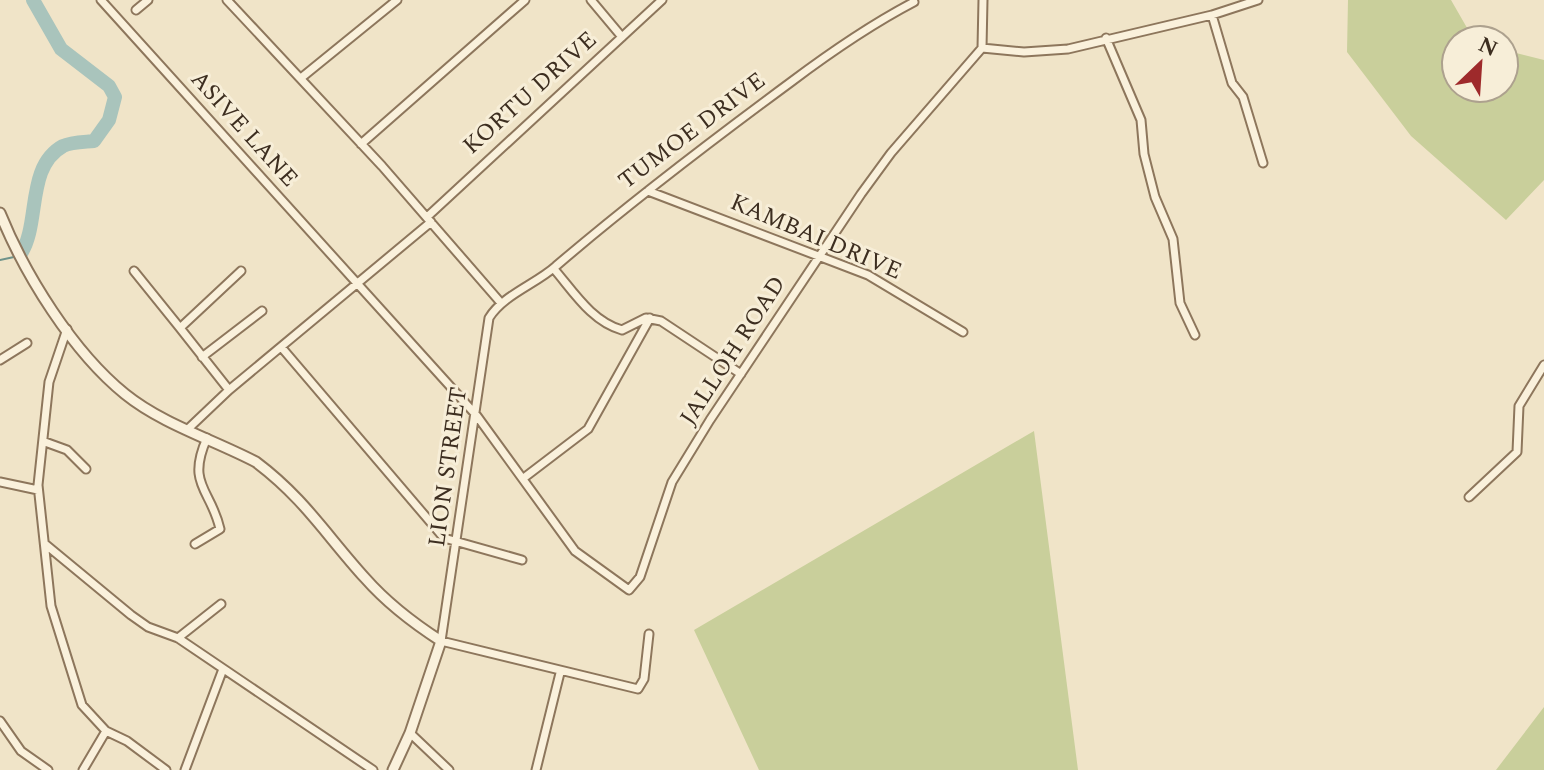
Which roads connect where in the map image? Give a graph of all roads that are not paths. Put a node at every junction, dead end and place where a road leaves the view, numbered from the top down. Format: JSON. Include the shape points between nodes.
{"nodes":[{"id":1,"x":101,"y":0,"type":"edge"},
{"id":2,"x":148,"y":0,"type":"edge"},
{"id":3,"x":227,"y":0,"type":"edge"},
{"id":4,"x":382,"y":0,"type":"edge"},
{"id":5,"x":397,"y":0,"type":"edge"},
{"id":6,"x":525,"y":0,"type":"edge"},
{"id":7,"x":591,"y":0,"type":"edge"},
{"id":8,"x":662,"y":0,"type":"edge"},
{"id":9,"x":983,"y":0,"type":"edge"},
{"id":10,"x":1258,"y":0,"type":"edge"},
{"id":11,"x":914,"y":2,"type":"dead end"},
{"id":12,"x":389,"y":7,"type":"junction"},
{"id":13,"x":136,"y":10,"type":"dead end"},
{"id":14,"x":1212,"y":15,"type":"junction"},
{"id":15,"x":622,"y":37,"type":"junction"},
{"id":16,"x":1106,"y":38,"type":"junction"},
{"id":17,"x":982,"y":48,"type":"junction"},
{"id":18,"x":301,"y":78,"type":"junction"},
{"id":19,"x":361,"y":144,"type":"junction"},
{"id":20,"x":1263,"y":163,"type":"dead end"},
{"id":21,"x":648,"y":191,"type":"junction"},
{"id":22,"x":0,"y":213,"type":"edge"},
{"id":23,"x":429,"y":219,"type":"junction"},
{"id":24,"x":820,"y":255,"type":"junction"},
{"id":25,"x":554,"y":269,"type":"junction"},
{"id":26,"x":134,"y":271,"type":"dead end"},
{"id":27,"x":241,"y":271,"type":"dead end"},
{"id":28,"x":357,"y":284,"type":"junction"},
{"id":29,"x":501,"y":303,"type":"junction"},
{"id":30,"x":262,"y":311,"type":"dead end"},
{"id":31,"x":650,"y":318,"type":"junction"},
{"id":32,"x":180,"y":328,"type":"junction"},
{"id":33,"x":67,"y":329,"type":"junction"},
{"id":34,"x":963,"y":332,"type":"dead end"},
{"id":35,"x":1195,"y":335,"type":"dead end"},
{"id":36,"x":27,"y":343,"type":"dead end"},
{"id":37,"x":282,"y":348,"type":"junction"},
{"id":38,"x":202,"y":357,"type":"junction"},
{"id":39,"x":0,"y":360,"type":"edge"},
{"id":40,"x":1544,"y":365,"type":"edge"},
{"id":41,"x":741,"y":374,"type":"junction"},
{"id":42,"x":229,"y":390,"type":"junction"},
{"id":43,"x":477,"y":416,"type":"junction"},
{"id":44,"x":189,"y":428,"type":"junction"},
{"id":45,"x":207,"y":438,"type":"junction"},
{"id":46,"x":45,"y":442,"type":"junction"},
{"id":47,"x":86,"y":469,"type":"dead end"},
{"id":48,"x":525,"y":477,"type":"junction"},
{"id":49,"x":0,"y":482,"type":"edge"},
{"id":50,"x":38,"y":490,"type":"junction"},
{"id":51,"x":1469,"y":497,"type":"dead end"},
{"id":52,"x":45,"y":544,"type":"junction"},
{"id":53,"x":195,"y":544,"type":"dead end"},
{"id":54,"x":458,"y":544,"type":"junction"},
{"id":55,"x":522,"y":560,"type":"dead end"},
{"id":56,"x":221,"y":604,"type":"dead end"},
{"id":57,"x":649,"y":634,"type":"dead end"},
{"id":58,"x":178,"y":638,"type":"junction"},
{"id":59,"x":441,"y":641,"type":"junction"},
{"id":60,"x":223,"y":669,"type":"junction"},
{"id":61,"x":560,"y":673,"type":"junction"},
{"id":62,"x":0,"y":721,"type":"edge"},
{"id":63,"x":106,"y":731,"type":"junction"},
{"id":64,"x":410,"y":733,"type":"junction"},
{"id":65,"x":48,"y":770,"type":"edge"},
{"id":66,"x":83,"y":770,"type":"edge"},
{"id":67,"x":166,"y":770,"type":"edge"},
{"id":68,"x":185,"y":770,"type":"edge"},
{"id":69,"x":373,"y":770,"type":"edge"},
{"id":70,"x":393,"y":770,"type":"edge"},
{"id":71,"x":449,"y":770,"type":"edge"},
{"id":72,"x":536,"y":770,"type":"edge"}],
"edges":[{"from":1,"to":28,"type":"street","name":"ASIVE LANE"},
{"from":2,"to":13,"type":"street"},
{"from":3,"to":18,"type":"street"},
{"from":4,"to":12,"type":"street"},
{"from":5,"to":12,"type":"street"},
{"from":6,"to":19,"type":"street"},
{"from":7,"to":15,"type":"street"},
{"from":8,"to":15,"type":"street","name":"KORTU DRIVE"},
{"from":9,"to":17,"type":"street"},
{"from":10,"to":14,"type":"street"},
{"from":11,"to":21,"type":"street","name":"TUMOE DRIVE","via":[[835,48]]},
{"from":12,"to":18,"type":"street"},
{"from":14,"to":16,"type":"street"},
{"from":14,"to":20,"type":"street"},
{"from":15,"to":23,"type":"street","name":"KORTU DRIVE"},
{"from":16,"to":17,"type":"street","via":[[1045,52]]},
{"from":16,"to":35,"type":"street","via":[[1141,120],[1155,197],[1173,239],[1180,303]]},
{"from":17,"to":24,"type":"street","name":"JALLOH ROAD","via":[[891,153]]},
{"from":18,"to":19,"type":"street"},
{"from":19,"to":23,"type":"street"},
{"from":21,"to":24,"type":"street","name":"KAMBAI DRIVE"},
{"from":21,"to":25,"type":"street","name":"TUMOE DRIVE"},
{"from":22,"to":33,"type":"street","via":[[20,258]]},
{"from":23,"to":28,"type":"street","name":"KORTU DRIVE"},
{"from":23,"to":29,"type":"street"},
{"from":24,"to":34,"type":"street","name":"KAMBAI DRIVE","via":[[868,275]]},
{"from":24,"to":41,"type":"street","name":"JALLOH ROAD"},
{"from":25,"to":29,"type":"street","name":"TUMOE DRIVE"},
{"from":25,"to":31,"type":"street","via":[[610,327],[622,330]]},
{"from":26,"to":32,"type":"street"},
{"from":27,"to":32,"type":"street"},
{"from":28,"to":37,"type":"street","name":"KORTU DRIVE"},
{"from":28,"to":43,"type":"street","name":"JALLOH ROAD"},
{"from":29,"to":43,"type":"street","name":"LION STREET","via":[[487,327]]},
{"from":30,"to":38,"type":"street"},
{"from":31,"to":41,"type":"street"},
{"from":31,"to":48,"type":"street","via":[[588,429]]},
{"from":32,"to":38,"type":"street"},
{"from":33,"to":44,"type":"street","via":[[124,393]]},
{"from":33,"to":46,"type":"street","via":[[49,382]]},
{"from":36,"to":39,"type":"street"},
{"from":37,"to":42,"type":"street","name":"KORTU DRIVE"},
{"from":37,"to":54,"type":"street","via":[[429,524]]},
{"from":38,"to":42,"type":"street"},
{"from":40,"to":51,"type":"street","via":[[1519,406],[1517,452]]},
{"from":41,"to":48,"type":"street","name":"JALLOH ROAD","via":[[672,482],[640,577],[629,590],[582,558]]},
{"from":42,"to":44,"type":"street","name":"KORTU DRIVE"},
{"from":43,"to":48,"type":"street","name":"JALLOH ROAD"},
{"from":43,"to":54,"type":"street","name":"LION STREET"},
{"from":44,"to":45,"type":"street"},
{"from":45,"to":53,"type":"street","via":[[197,472],[220,529]]},
{"from":45,"to":59,"type":"street","via":[[256,462],[296,493],[368,581]]},
{"from":46,"to":47,"type":"street","via":[[67,450]]},
{"from":46,"to":50,"type":"street"},
{"from":49,"to":50,"type":"street"},
{"from":50,"to":52,"type":"street"},
{"from":52,"to":58,"type":"street","via":[[131,615]]},
{"from":52,"to":63,"type":"street","via":[[51,606],[73,685],[82,705]]},
{"from":54,"to":55,"type":"street"},
{"from":54,"to":59,"type":"street","name":"LION STREET"},
{"from":56,"to":58,"type":"street"},
{"from":57,"to":61,"type":"street","via":[[638,689]]},
{"from":58,"to":60,"type":"street"},
{"from":59,"to":61,"type":"street"},
{"from":59,"to":64,"type":"street"},
{"from":60,"to":68,"type":"street"},
{"from":60,"to":69,"type":"street"},
{"from":61,"to":72,"type":"street"},
{"from":62,"to":65,"type":"street","via":[[21,751]]},
{"from":63,"to":66,"type":"street"},
{"from":63,"to":67,"type":"street"},
{"from":64,"to":70,"type":"street"},
{"from":64,"to":71,"type":"street"}]}
